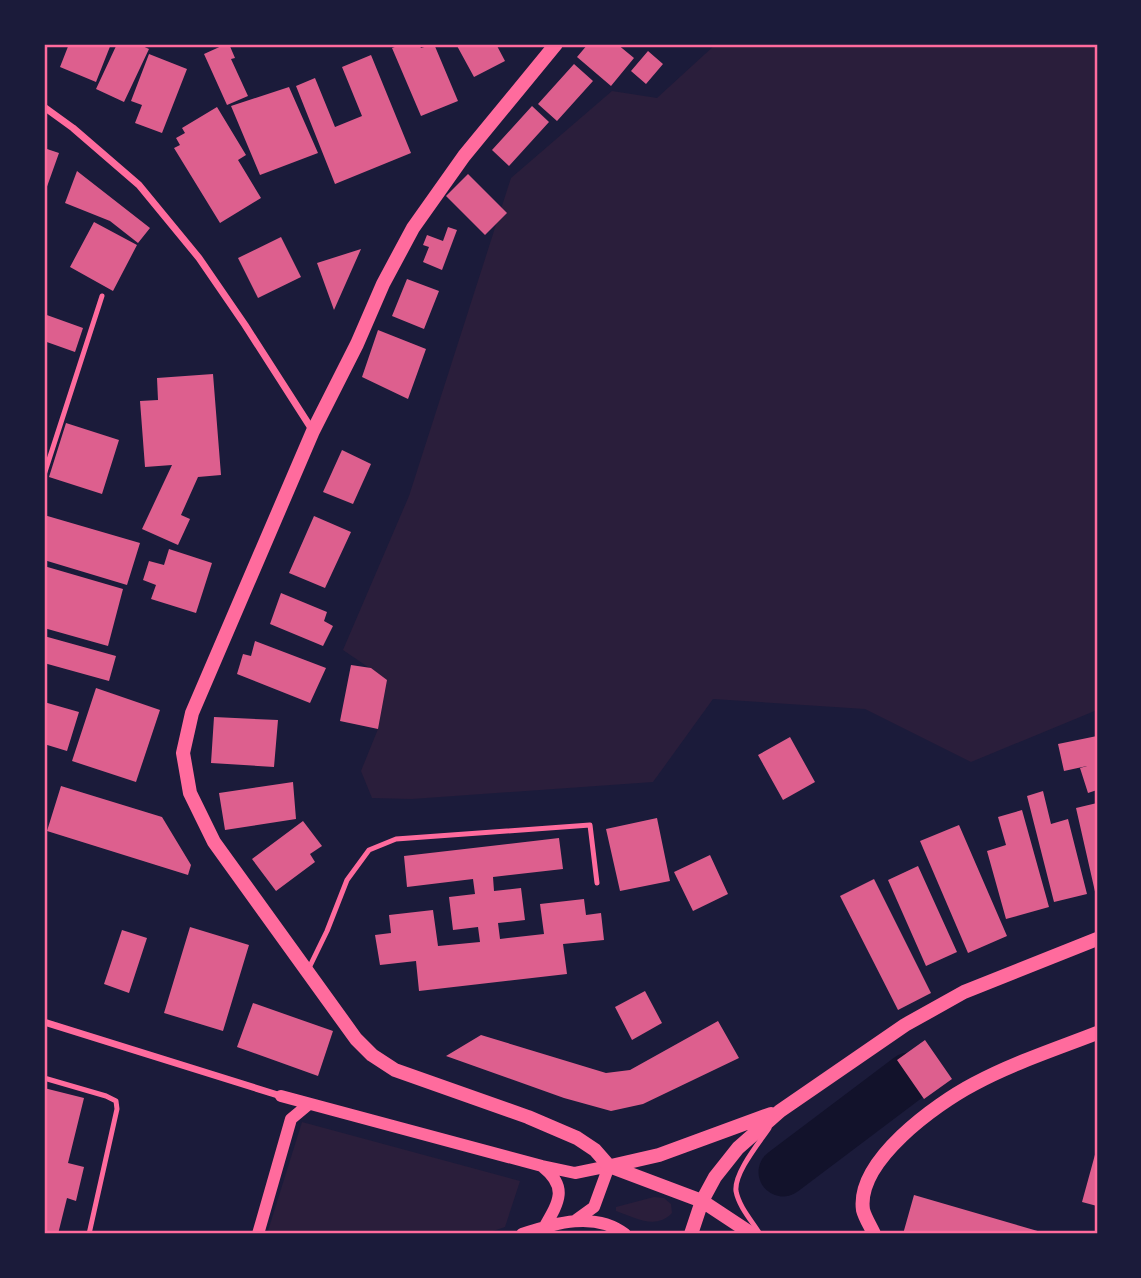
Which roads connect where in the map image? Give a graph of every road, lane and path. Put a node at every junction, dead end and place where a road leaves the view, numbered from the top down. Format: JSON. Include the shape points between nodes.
{"nodes":[{"id":1,"x":555,"y":44,"type":"edge"},
{"id":2,"x":44,"y":107,"type":"edge"},
{"id":3,"x":102,"y":296,"type":"dead end"},
{"id":4,"x":313,"y":431,"type":"junction"},
{"id":5,"x":44,"y":475,"type":"edge"},
{"id":6,"x":597,"y":883,"type":"dead end"},
{"id":7,"x":1097,"y":939,"type":"edge"},
{"id":8,"x":308,"y":970,"type":"junction"},
{"id":9,"x":44,"y":1022,"type":"edge"},
{"id":10,"x":1097,"y":1033,"type":"edge"},
{"id":11,"x":44,"y":1078,"type":"edge"},
{"id":12,"x":281,"y":1096,"type":"junction"},
{"id":13,"x":309,"y":1104,"type":"junction"},
{"id":14,"x":780,"y":1111,"type":"junction"},
{"id":15,"x":291,"y":1119,"type":"junction"},
{"id":16,"x":609,"y":1166,"type":"junction"},
{"id":17,"x":542,"y":1167,"type":"junction"},
{"id":18,"x":702,"y":1201,"type":"junction"},
{"id":19,"x":576,"y":1220,"type":"junction"},
{"id":20,"x":545,"y":1226,"type":"junction"},
{"id":21,"x":89,"y":1234,"type":"edge"},
{"id":22,"x":258,"y":1234,"type":"edge"},
{"id":23,"x":522,"y":1234,"type":"edge"},
{"id":24,"x":625,"y":1234,"type":"edge"},
{"id":25,"x":691,"y":1234,"type":"edge"},
{"id":26,"x":752,"y":1234,"type":"edge"},
{"id":27,"x":760,"y":1234,"type":"edge"},
{"id":28,"x":874,"y":1234,"type":"edge"}],
"edges":[{"from":1,"to":4,"type":"main road","via":[[464,156],[413,228]]},
{"from":2,"to":4,"type":"street","via":[[139,185],[206,269]]},
{"from":3,"to":5,"type":"lane"},
{"from":4,"to":8,"type":"main road","via":[[192,713],[183,753],[190,793],[214,842]]},
{"from":6,"to":8,"type":"lane","via":[[590,825],[396,839],[369,850],[347,880]]},
{"from":7,"to":14,"type":"main road","via":[[964,992],[905,1025]]},
{"from":8,"to":16,"type":"main road","via":[[356,1039],[395,1070],[577,1138]]},
{"from":9,"to":12,"type":"street"},
{"from":10,"to":28,"type":"main road","via":[[974,1083],[887,1149],[867,1180],[863,1210]]},
{"from":11,"to":21,"type":"lane","via":[[116,1101]]},
{"from":12,"to":13,"type":"street"},
{"from":12,"to":15,"type":"street"},
{"from":13,"to":15,"type":"street"},
{"from":13,"to":17,"type":"street"},
{"from":14,"to":16,"type":"main road","via":[[659,1155]]},
{"from":14,"to":18,"type":"main road","via":[[738,1147]]},
{"from":14,"to":27,"type":"lane","via":[[738,1178],[736,1190]]},
{"from":15,"to":22,"type":"street"},
{"from":16,"to":17,"type":"street","via":[[576,1173]]},
{"from":16,"to":18,"type":"main road"},
{"from":16,"to":19,"type":"street","via":[[594,1207]]},
{"from":17,"to":20,"type":"street","via":[[555,1176],[560,1193]]},
{"from":18,"to":25,"type":"main road"},
{"from":18,"to":26,"type":"main road"},
{"from":19,"to":20,"type":"street"},
{"from":19,"to":24,"type":"street","via":[[613,1226]]},
{"from":20,"to":23,"type":"street"}]}
